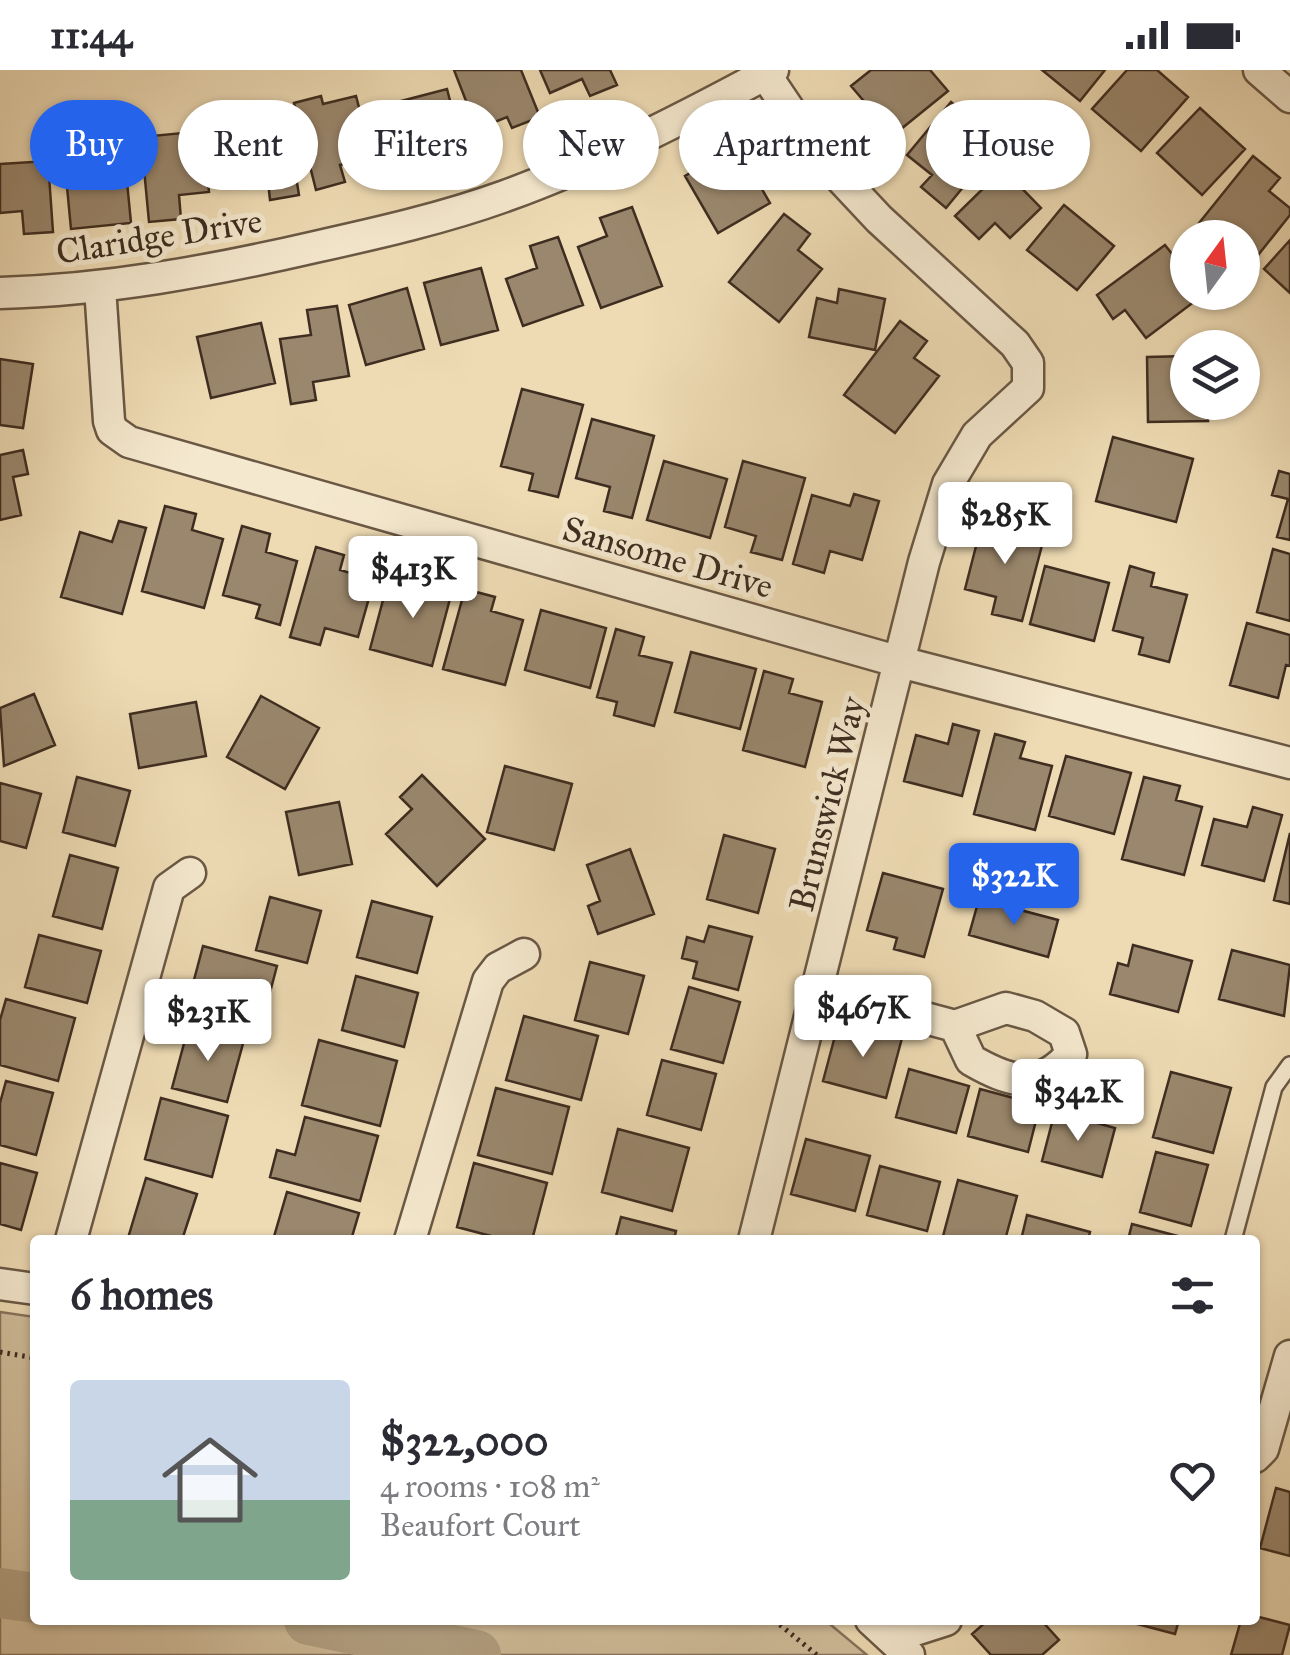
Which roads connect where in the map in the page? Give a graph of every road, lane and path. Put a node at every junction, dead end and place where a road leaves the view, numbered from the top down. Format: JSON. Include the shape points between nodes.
{"nodes":[{"id":1,"x":1259,"y":70,"type":"edge"},
{"id":2,"x":769,"y":72,"type":"edge"},
{"id":3,"x":1290,"y":97,"type":"edge"},
{"id":4,"x":100,"y":287,"type":"junction"},
{"id":5,"x":0,"y":293,"type":"edge"},
{"id":6,"x":900,"y":662,"type":"junction"},
{"id":7,"x":1290,"y":763,"type":"edge"},
{"id":8,"x":190,"y":873,"type":"dead end"},
{"id":9,"x":524,"y":954,"type":"dead end"},
{"id":10,"x":820,"y":990,"type":"junction"},
{"id":11,"x":955,"y":1026,"type":"dead end"},
{"id":12,"x":1290,"y":1065,"type":"edge"},
{"id":13,"x":72,"y":1235,"type":"edge"},
{"id":14,"x":412,"y":1235,"type":"edge"},
{"id":15,"x":755,"y":1235,"type":"edge"},
{"id":16,"x":1234,"y":1235,"type":"edge"},
{"id":17,"x":0,"y":1284,"type":"edge"},
{"id":18,"x":30,"y":1288,"type":"edge"},
{"id":19,"x":0,"y":1352,"type":"edge"},
{"id":20,"x":1290,"y":1356,"type":"edge"},
{"id":21,"x":30,"y":1357,"type":"edge"},
{"id":22,"x":1260,"y":1452,"type":"edge"},
{"id":23,"x":780,"y":1625,"type":"edge"},
{"id":24,"x":930,"y":1625,"type":"edge"},
{"id":25,"x":891,"y":1637,"type":"edge"},
{"id":26,"x":817,"y":1655,"type":"edge"}],
"edges":[{"from":1,"to":3,"type":"street"},
{"from":2,"to":4,"type":"street","name":"Claridge Drive","via":[[664,130],[504,196],[282,255]]},
{"from":2,"to":6,"type":"street","name":"Brunswick Way","via":[[820,157],[1028,363],[1028,388],[977,435],[948,484]]},
{"from":4,"to":5,"type":"street","name":"Claridge Drive"},
{"from":4,"to":6,"type":"street","name":"Sansome Drive","via":[[110,421],[129,442]]},
{"from":6,"to":7,"type":"street","name":"Sansome Drive"},
{"from":6,"to":10,"type":"street","name":"Brunswick Way"},
{"from":8,"to":13,"type":"street","via":[[169,888]]},
{"from":9,"to":14,"type":"street","via":[[488,982]]},
{"from":10,"to":11,"type":"street"},
{"from":10,"to":15,"type":"street","name":"Brunswick Way"},
{"from":12,"to":16,"type":"lane","via":[[1274,1087]]},
{"from":17,"to":18,"type":"street"},
{"from":19,"to":21,"type":"path"},
{"from":20,"to":22,"type":"street"},
{"from":23,"to":26,"type":"path"},
{"from":24,"to":25,"type":"street"}]}
